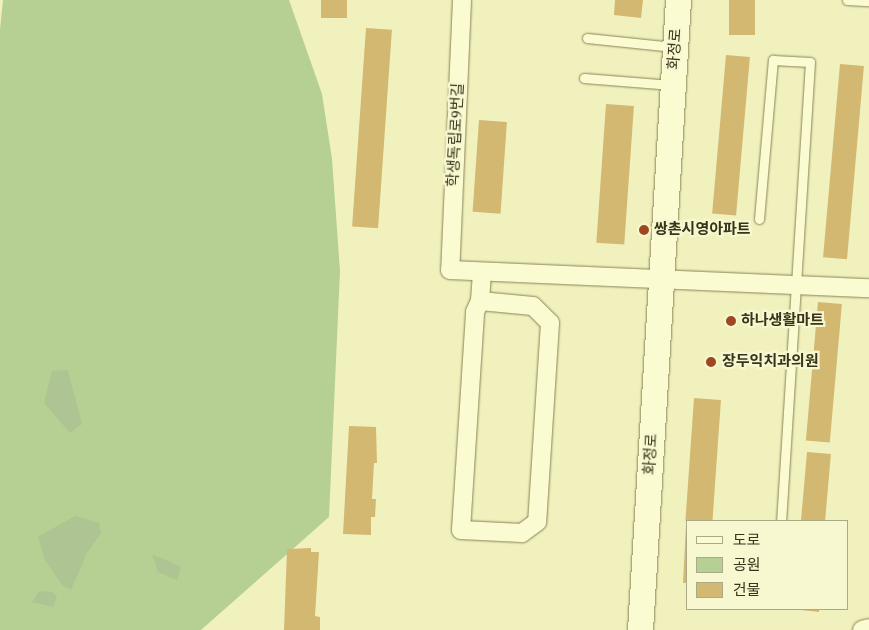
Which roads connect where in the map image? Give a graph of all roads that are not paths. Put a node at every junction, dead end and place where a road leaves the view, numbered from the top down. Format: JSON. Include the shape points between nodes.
{"nodes":[{"id":1,"x":462,"y":0,"type":"edge"},
{"id":2,"x":678,"y":0,"type":"edge"},
{"id":3,"x":847,"y":0,"type":"edge"},
{"id":4,"x":869,"y":1,"type":"edge"},
{"id":5,"x":587,"y":38,"type":"dead end"},
{"id":6,"x":675,"y":47,"type":"junction"},
{"id":7,"x":584,"y":78,"type":"dead end"},
{"id":8,"x":672,"y":85,"type":"junction"},
{"id":9,"x":759,"y":219,"type":"dead end"},
{"id":10,"x":482,"y":272,"type":"junction"},
{"id":11,"x":661,"y":279,"type":"junction"},
{"id":12,"x":797,"y":285,"type":"junction"},
{"id":13,"x":869,"y":288,"type":"edge"},
{"id":14,"x":480,"y":302,"type":"junction"},
{"id":15,"x":781,"y":520,"type":"edge"},
{"id":16,"x":869,"y":628,"type":"edge"},
{"id":17,"x":640,"y":630,"type":"edge"},
{"id":18,"x":862,"y":630,"type":"edge"}],
"edges":[{"from":1,"to":10,"type":"street","name":"학생독립로9번길","via":[[450,270]]},
{"from":2,"to":6,"type":"street","name":"화정로"},
{"from":3,"to":4,"type":"lane"},
{"from":5,"to":6,"type":"lane"},
{"from":6,"to":8,"type":"street","name":"화정로"},
{"from":7,"to":8,"type":"lane"},
{"from":8,"to":11,"type":"street","name":"화정로"},
{"from":9,"to":12,"type":"lane","via":[[773,60],[810,62]]},
{"from":10,"to":11,"type":"street"},
{"from":10,"to":14,"type":"street"},
{"from":11,"to":12,"type":"street"},
{"from":11,"to":17,"type":"street","name":"화정로"},
{"from":12,"to":13,"type":"street"},
{"from":12,"to":15,"type":"lane"},
{"from":14,"to":14,"type":"street","via":[[475,312],[461,530],[522,533],[537,522],[550,323],[533,306]]},
{"from":16,"to":18,"type":"street"}]}
